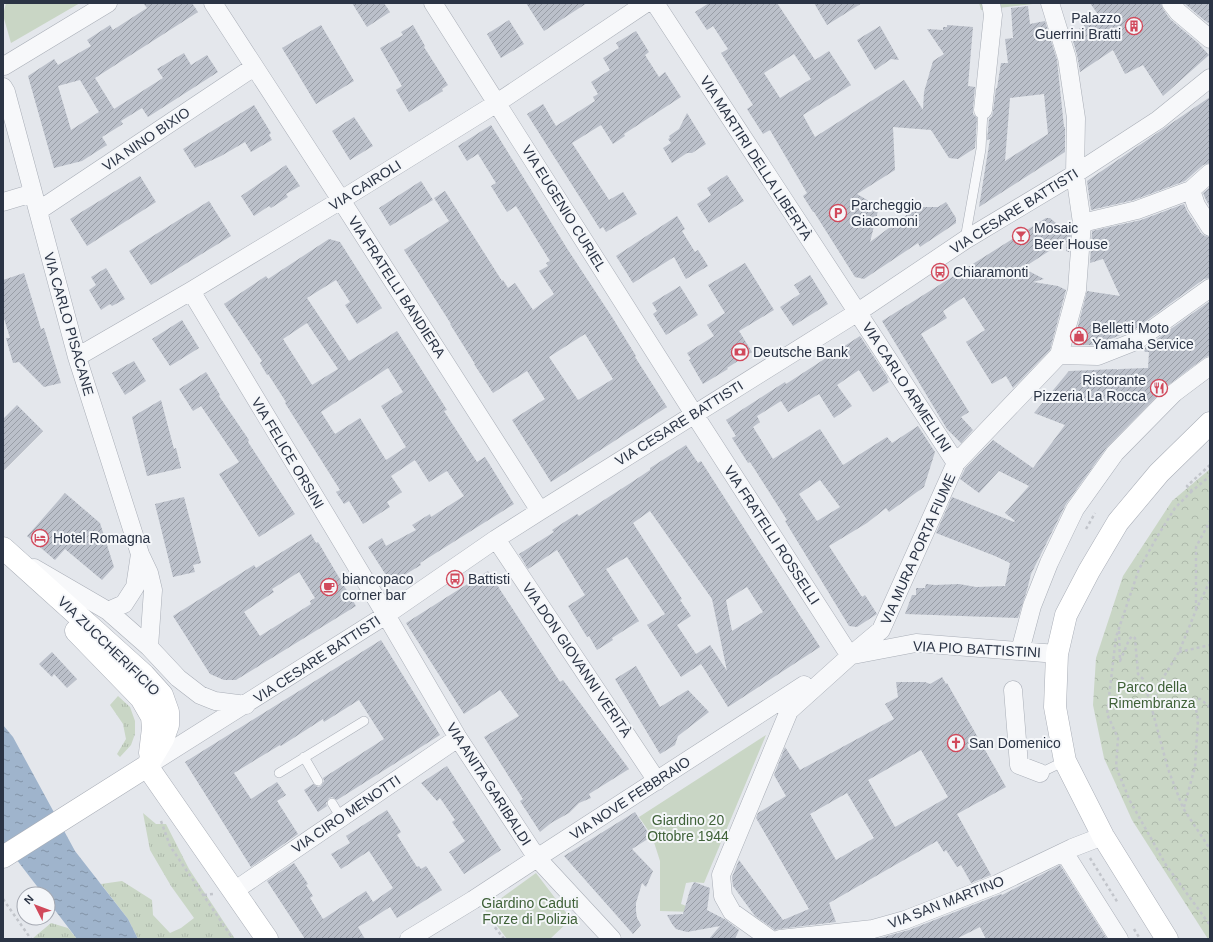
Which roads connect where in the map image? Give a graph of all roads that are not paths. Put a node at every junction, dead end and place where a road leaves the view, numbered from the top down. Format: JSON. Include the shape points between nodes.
{"nodes":[{"id":1,"x":108,"y":3,"type":"edge"},
{"id":2,"x":213,"y":3,"type":"edge"},
{"id":3,"x":433,"y":3,"type":"edge"},
{"id":4,"x":646,"y":3,"type":"edge"},
{"id":5,"x":655,"y":3,"type":"edge"},
{"id":6,"x":991,"y":3,"type":"edge"},
{"id":7,"x":1050,"y":3,"type":"edge"},
{"id":8,"x":1171,"y":3,"type":"edge"},
{"id":9,"x":1210,"y":39,"type":"edge"},
{"id":10,"x":4,"y":64,"type":"edge"},
{"id":11,"x":254,"y":67,"type":"junction"},
{"id":12,"x":1210,"y":78,"type":"edge"},
{"id":13,"x":4,"y":90,"type":"edge"},
{"id":14,"x":497,"y":103,"type":"junction"},
{"id":15,"x":983,"y":110,"type":"joint"},
{"id":16,"x":1210,"y":173,"type":"edge"},
{"id":17,"x":1075,"y":174,"type":"junction"},
{"id":18,"x":1191,"y":190,"type":"junction"},
{"id":19,"x":33,"y":193,"type":"junction"},
{"id":20,"x":341,"y":200,"type":"junction"},
{"id":21,"x":3,"y":202,"type":"edge"},
{"id":22,"x":38,"y":211,"type":"junction"},
{"id":23,"x":1082,"y":223,"type":"junction"},
{"id":24,"x":1210,"y":227,"type":"edge"},
{"id":25,"x":965,"y":240,"type":"junction"},
{"id":26,"x":1210,"y":288,"type":"edge"},
{"id":27,"x":191,"y":291,"type":"junction"},
{"id":28,"x":858,"y":312,"type":"junction"},
{"id":29,"x":1059,"y":355,"type":"junction"},
{"id":30,"x":77,"y":357,"type":"junction"},
{"id":31,"x":1210,"y":366,"type":"edge"},
{"id":32,"x":694,"y":414,"type":"junction"},
{"id":33,"x":1210,"y":423,"type":"edge"},
{"id":34,"x":956,"y":463,"type":"junction"},
{"id":35,"x":540,"y":511,"type":"junction"},
{"id":36,"x":496,"y":539,"type":"junction"},
{"id":37,"x":6,"y":553,"type":"edge"},
{"id":38,"x":140,"y":554,"type":"junction"},
{"id":39,"x":108,"y":611,"type":"junction"},
{"id":40,"x":386,"y":615,"type":"junction"},
{"id":41,"x":150,"y":647,"type":"junction"},
{"id":42,"x":1020,"y":651,"type":"junction"},
{"id":43,"x":1057,"y":654,"type":"junction"},
{"id":44,"x":850,"y":656,"type":"junction"},
{"id":45,"x":1012,"y":690,"type":"dead end"},
{"id":46,"x":246,"y":705,"type":"junction"},
{"id":47,"x":364,"y":720,"type":"dead end"},
{"id":48,"x":458,"y":738,"type":"junction"},
{"id":49,"x":304,"y":757,"type":"junction"},
{"id":50,"x":1065,"y":761,"type":"junction"},
{"id":51,"x":147,"y":766,"type":"junction"},
{"id":52,"x":278,"y":773,"type":"dead end"},
{"id":53,"x":1040,"y":774,"type":"joint"},
{"id":54,"x":318,"y":781,"type":"dead end"},
{"id":55,"x":657,"y":781,"type":"junction"},
{"id":56,"x":1104,"y":836,"type":"junction"},
{"id":57,"x":1064,"y":852,"type":"junction"},
{"id":58,"x":3,"y":858,"type":"edge"},
{"id":59,"x":537,"y":858,"type":"junction"},
{"id":60,"x":234,"y":891,"type":"junction"},
{"id":61,"x":267,"y":939,"type":"edge"},
{"id":62,"x":409,"y":939,"type":"edge"},
{"id":63,"x":612,"y":939,"type":"edge"},
{"id":64,"x":770,"y":939,"type":"edge"},
{"id":65,"x":780,"y":939,"type":"edge"},
{"id":66,"x":1119,"y":939,"type":"edge"},
{"id":67,"x":1167,"y":939,"type":"edge"}],
"edges":[{"from":1,"to":10,"type":"street"},
{"from":2,"to":11,"type":"street","name":"VIA FRATELLI BANDIERA"},
{"from":3,"to":14,"type":"street","name":"VIA EUGENIO CURIEL"},
{"from":4,"to":14,"type":"street","name":"VIA CAIROLI"},
{"from":5,"to":28,"type":"street","name":"VIA MARTIRI DELLA LIBERTÀ"},
{"from":6,"to":15,"type":"street","via":[[993,15]]},
{"from":7,"to":17,"type":"street","name":"VIA MURA PORTA FIUME","via":[[1067,58],[1075,110]]},
{"from":8,"to":9,"type":"street"},
{"from":10,"to":13,"type":"street","name":"VIA CARLO PISACANE"},
{"from":11,"to":20,"type":"street","name":"VIA FRATELLI BANDIERA"},
{"from":11,"to":22,"type":"street","name":"VIA NINO BIXIO"},
{"from":12,"to":17,"type":"street","name":"VIA CESARE BATTISTI","via":[[1158,120]]},
{"from":13,"to":19,"type":"street","name":"VIA CARLO PISACANE"},
{"from":14,"to":20,"type":"street","name":"VIA CAIROLI"},
{"from":14,"to":32,"type":"street","name":"VIA EUGENIO CURIEL"},
{"from":15,"to":25,"type":"lane","via":[[981,149]]},
{"from":16,"to":18,"type":"street"},
{"from":17,"to":23,"type":"street","name":"VIA MURA PORTA FIUME"},
{"from":17,"to":25,"type":"street","name":"VIA CESARE BATTISTI"},
{"from":18,"to":23,"type":"street","via":[[1137,210]]},
{"from":18,"to":24,"type":"street","via":[[1196,205]]},
{"from":19,"to":21,"type":"street"},
{"from":19,"to":22,"type":"street","name":"VIA CARLO PISACANE"},
{"from":20,"to":27,"type":"street","name":"VIA CAIROLI"},
{"from":20,"to":35,"type":"street","name":"VIA FRATELLI BANDIERA"},
{"from":22,"to":30,"type":"street","name":"VIA CARLO PISACANE"},
{"from":23,"to":29,"type":"street","name":"VIA MURA PORTA FIUME","via":[[1077,290]]},
{"from":25,"to":28,"type":"street","name":"VIA CESARE BATTISTI"},
{"from":26,"to":29,"type":"street","via":[[1136,341],[1098,356]]},
{"from":27,"to":30,"type":"street","name":"VIA CAIROLI"},
{"from":27,"to":40,"type":"street","name":"VIA FELICE ORSINI"},
{"from":28,"to":32,"type":"street","name":"VIA CESARE BATTISTI"},
{"from":28,"to":34,"type":"street","name":"VIA CARLO ARMELLINI"},
{"from":29,"to":34,"type":"street","name":"VIA MURA PORTA FIUME"},
{"from":30,"to":38,"type":"street","name":"VIA CARLO PISACANE"},
{"from":31,"to":42,"type":"street","via":[[1174,393],[1115,453],[1075,509],[1032,606]]},
{"from":32,"to":35,"type":"street","name":"VIA CESARE BATTISTI"},
{"from":32,"to":44,"type":"street","name":"VIA FRATELLI ROSSELLI"},
{"from":33,"to":43,"type":"street","via":[[1159,473],[1118,522],[1066,615]]},
{"from":34,"to":44,"type":"street","name":"VIA MURA PORTA FIUME","via":[[881,630]]},
{"from":35,"to":36,"type":"street","name":"VIA CESARE BATTISTI"},
{"from":36,"to":40,"type":"street","name":"VIA CESARE BATTISTI"},
{"from":36,"to":55,"type":"street","name":"VIA DON GIOVANNI VERITÀ"},
{"from":37,"to":39,"type":"street","name":"VIA ZUCCHERIFICIO"},
{"from":37,"to":51,"type":"street","name":"VIA ZUCCHERIFICIO","via":[[141,698],[152,717],[153,728]]},
{"from":38,"to":39,"type":"street","via":[[135,588],[124,604]]},
{"from":38,"to":41,"type":"street","name":"VIA CARLO PISACANE","via":[[149,573],[153,590]]},
{"from":39,"to":41,"type":"street","name":"VIA ZUCCHERIFICIO"},
{"from":40,"to":46,"type":"street","name":"VIA CESARE BATTISTI"},
{"from":40,"to":48,"type":"street","name":"VIA ANITA GARIBALDI"},
{"from":41,"to":46,"type":"street","name":"VIA ZUCCHERIFICIO","via":[[178,678],[200,695],[215,701]]},
{"from":42,"to":43,"type":"street","name":"VIA PIO BATTISTINI"},
{"from":42,"to":44,"type":"street","name":"VIA PIO BATTISTINI","via":[[916,643]]},
{"from":43,"to":50,"type":"street","via":[[1055,707]]},
{"from":44,"to":55,"type":"street","name":"VIA NOVE FEBBRAIO"},
{"from":44,"to":64,"type":"street","name":"VIA MURA PORTA FIUME","via":[[789,711],[722,875],[723,896],[732,912]]},
{"from":45,"to":53,"type":"street","via":[[1019,766]]},
{"from":46,"to":51,"type":"street","name":"VIA CESARE BATTISTI"},
{"from":47,"to":49,"type":"lane"},
{"from":48,"to":59,"type":"street","name":"VIA ANITA GARIBALDI"},
{"from":48,"to":60,"type":"street","name":"VIA CIRO MENOTTI","via":[[336,810]]},
{"from":49,"to":52,"type":"lane"},
{"from":49,"to":54,"type":"lane"},
{"from":50,"to":53,"type":"lane"},
{"from":50,"to":56,"type":"street"},
{"from":51,"to":58,"type":"street"},
{"from":51,"to":60,"type":"street"},
{"from":55,"to":59,"type":"street","name":"VIA NOVE FEBBRAIO"},
{"from":56,"to":57,"type":"street","name":"VIA SAN MARTINO"},
{"from":56,"to":67,"type":"street"},
{"from":57,"to":65,"type":"street","name":"VIA SAN MARTINO","via":[[997,884],[905,920],[873,929]]},
{"from":57,"to":66,"type":"street"},
{"from":59,"to":62,"type":"street","name":"VIA NOVE FEBBRAIO"},
{"from":59,"to":63,"type":"street","name":"VIA ANITA GARIBALDI"},
{"from":60,"to":61,"type":"street"}]}
